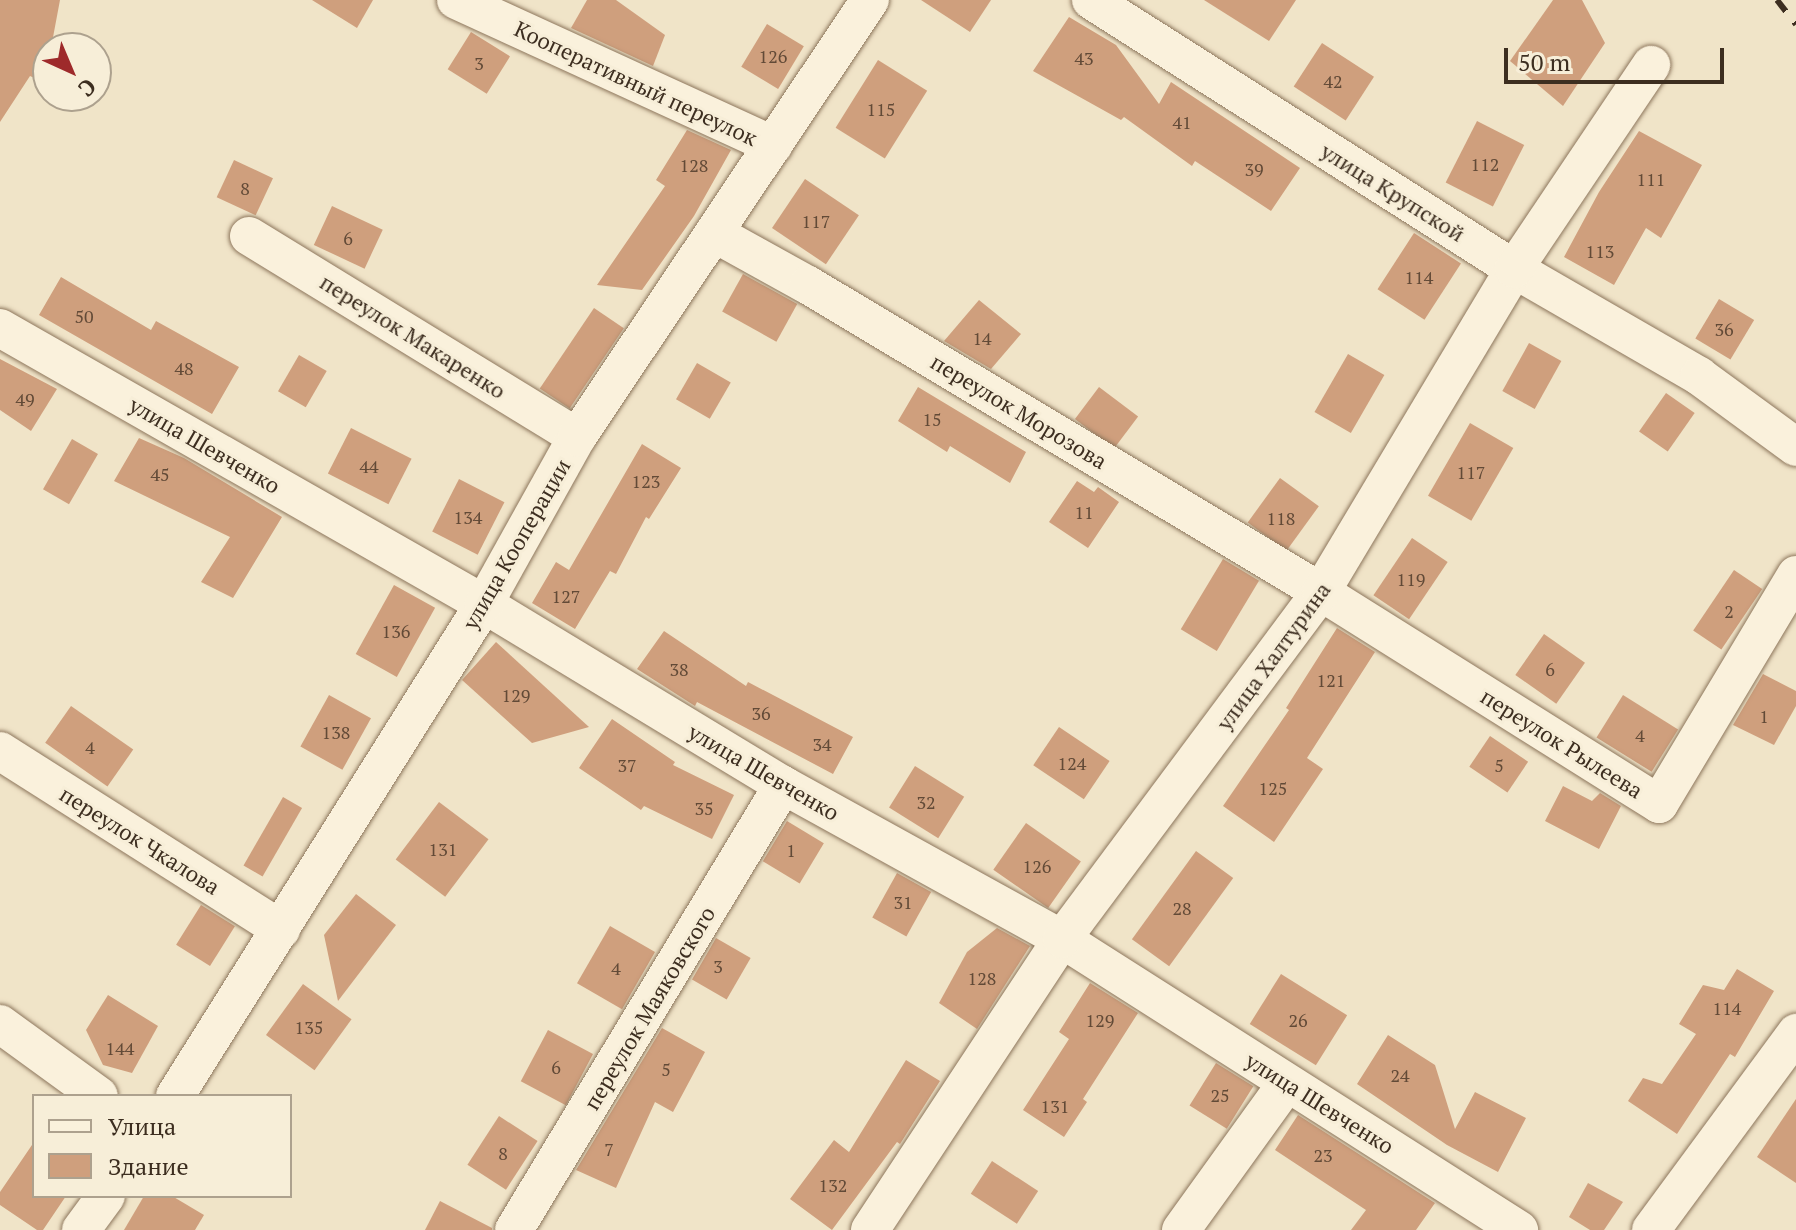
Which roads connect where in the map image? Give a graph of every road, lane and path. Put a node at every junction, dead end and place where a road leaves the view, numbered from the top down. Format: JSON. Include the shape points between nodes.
{"nodes":[{"id":1,"x":456,"y":0,"type":"edge"},
{"id":2,"x":870,"y":0,"type":"edge"},
{"id":3,"x":1091,"y":0,"type":"edge"},
{"id":4,"x":1651,"y":65,"type":"dead end"},
{"id":5,"x":773,"y":145,"type":"junction"},
{"id":6,"x":714,"y":233,"type":"junction"},
{"id":7,"x":249,"y":236,"type":"dead end"},
{"id":8,"x":1514,"y":269,"type":"junction"},
{"id":9,"x":0,"y":328,"type":"edge"},
{"id":10,"x":577,"y":437,"type":"junction"},
{"id":11,"x":1796,"y":447,"type":"edge"},
{"id":12,"x":1796,"y":575,"type":"edge"},
{"id":13,"x":1321,"y":592,"type":"junction"},
{"id":14,"x":484,"y":604,"type":"junction"},
{"id":15,"x":0,"y":751,"type":"edge"},
{"id":16,"x":783,"y":785,"type":"junction"},
{"id":17,"x":281,"y":929,"type":"junction"},
{"id":18,"x":1062,"y":939,"type":"junction"},
{"id":19,"x":0,"y":1024,"type":"edge"},
{"id":20,"x":1796,"y":1033,"type":"edge"},
{"id":21,"x":1287,"y":1083,"type":"junction"},
{"id":22,"x":96,"y":1094,"type":"edge"},
{"id":23,"x":176,"y":1094,"type":"edge"},
{"id":24,"x":105,"y":1198,"type":"edge"},
{"id":25,"x":81,"y":1230,"type":"edge"},
{"id":26,"x":514,"y":1230,"type":"edge"},
{"id":27,"x":870,"y":1230,"type":"edge"},
{"id":28,"x":1181,"y":1230,"type":"edge"},
{"id":29,"x":1519,"y":1230,"type":"edge"},
{"id":30,"x":1651,"y":1230,"type":"edge"}],
"edges":[{"from":1,"to":5,"type":"street","name":"Кооперативный переулок"},
{"from":2,"to":5,"type":"street","name":"улица Кооперации"},
{"from":3,"to":8,"type":"street","name":"улица Крупской"},
{"from":4,"to":8,"type":"street","name":"улица Халтурина"},
{"from":5,"to":6,"type":"street","name":"улица Кооперации"},
{"from":6,"to":10,"type":"street","name":"улица Кооперации"},
{"from":6,"to":13,"type":"street","name":"переулок Морозова"},
{"from":7,"to":10,"type":"street","name":"переулок Макаренко"},
{"from":8,"to":11,"type":"street","name":"улица Крупской","via":[[1699,376]]},
{"from":8,"to":13,"type":"street","name":"улица Халтурина"},
{"from":9,"to":14,"type":"street","name":"улица Шевченко"},
{"from":10,"to":14,"type":"street","name":"улица Кооперации"},
{"from":12,"to":13,"type":"street","name":"переулок Рылеева","via":[[1659,804]]},
{"from":13,"to":18,"type":"street","name":"улица Халтурина"},
{"from":14,"to":16,"type":"street","name":"улица Шевченко"},
{"from":14,"to":17,"type":"street","name":"улица Кооперации"},
{"from":15,"to":17,"type":"street","name":"переулок Чкалова"},
{"from":16,"to":18,"type":"street","name":"улица Шевченко"},
{"from":16,"to":26,"type":"street","name":"переулок Маяковского"},
{"from":17,"to":23,"type":"street","name":"улица Кооперации"},
{"from":18,"to":21,"type":"street","name":"улица Шевченко"},
{"from":18,"to":27,"type":"street","name":"улица Халтурина"},
{"from":19,"to":22,"type":"street"},
{"from":20,"to":30,"type":"street"},
{"from":21,"to":28,"type":"street"},
{"from":21,"to":29,"type":"street","name":"улица Шевченко"},
{"from":24,"to":25,"type":"street"}]}
